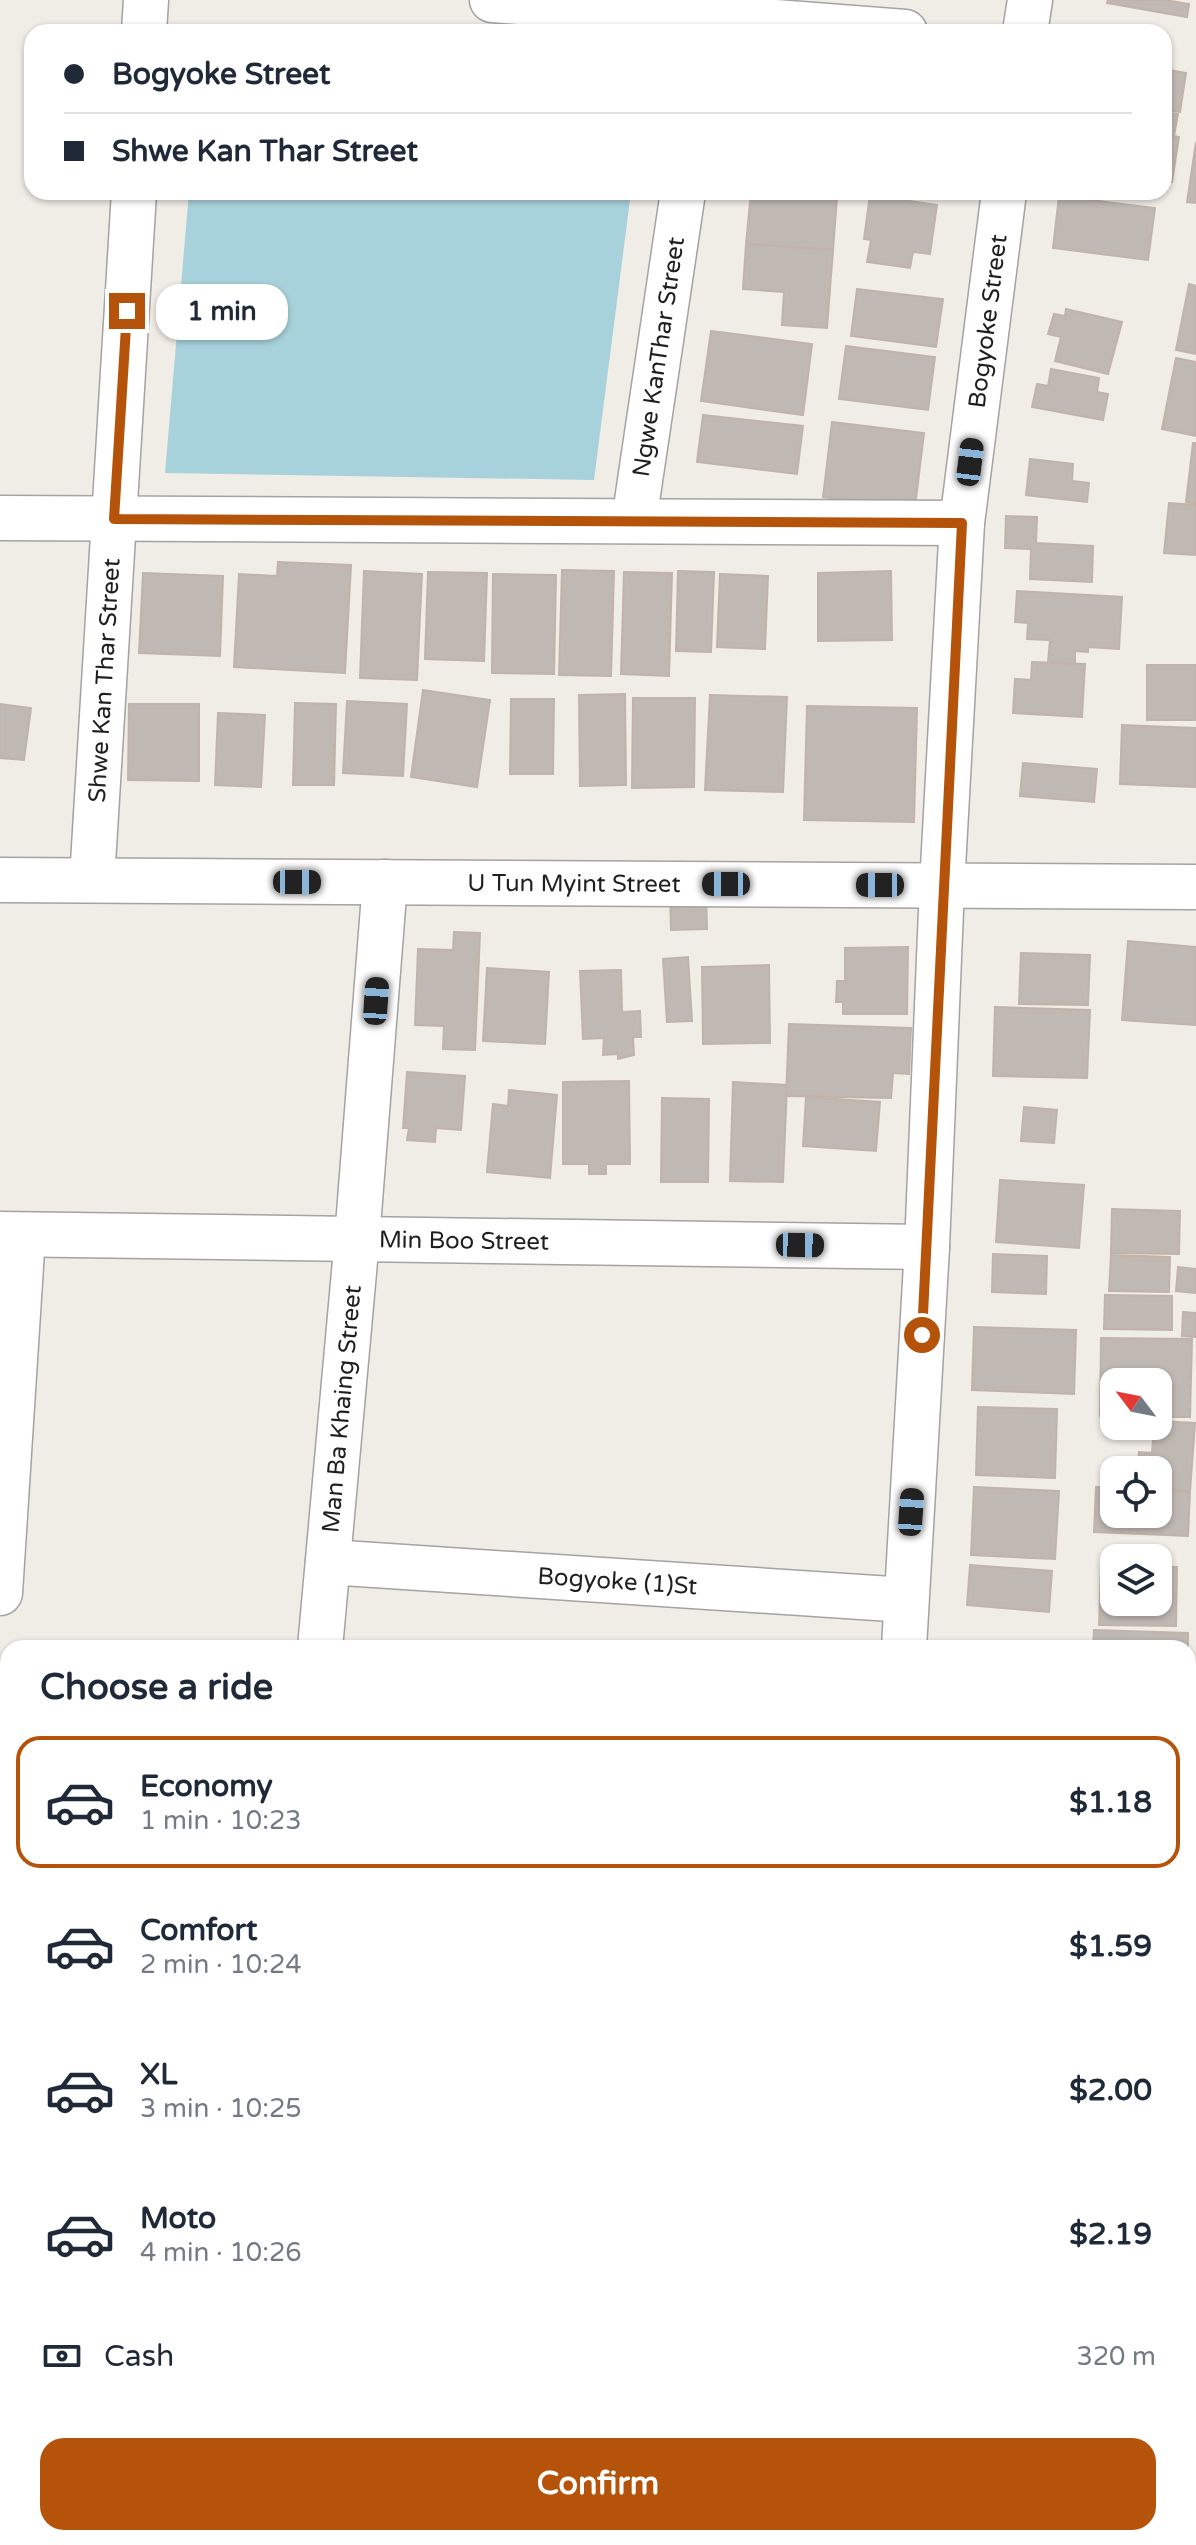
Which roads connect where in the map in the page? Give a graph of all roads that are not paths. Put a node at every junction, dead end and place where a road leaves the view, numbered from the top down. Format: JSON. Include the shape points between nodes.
{"nodes":[{"id":1,"x":146,"y":0,"type":"edge"},
{"id":2,"x":492,"y":0,"type":"edge"},
{"id":3,"x":1030,"y":0,"type":"edge"},
{"id":4,"x":144,"y":24,"type":"edge"},
{"id":5,"x":708,"y":24,"type":"edge"},
{"id":6,"x":1026,"y":24,"type":"edge"},
{"id":7,"x":134,"y":200,"type":"edge"},
{"id":8,"x":682,"y":200,"type":"edge"},
{"id":9,"x":1003,"y":200,"type":"edge"},
{"id":10,"x":0,"y":518,"type":"edge"},
{"id":11,"x":114,"y":519,"type":"junction"},
{"id":12,"x":634,"y":521,"type":"junction"},
{"id":13,"x":962,"y":523,"type":"junction"},
{"id":14,"x":0,"y":880,"type":"edge"},
{"id":15,"x":92,"y":880,"type":"junction"},
{"id":16,"x":385,"y":882,"type":"junction"},
{"id":17,"x":942,"y":886,"type":"junction"},
{"id":18,"x":1196,"y":887,"type":"edge"},
{"id":19,"x":12,"y":1234,"type":"edge"},
{"id":20,"x":357,"y":1239,"type":"junction"},
{"id":21,"x":927,"y":1247,"type":"junction"},
{"id":22,"x":328,"y":1562,"type":"junction"},
{"id":23,"x":0,"y":1593,"type":"edge"},
{"id":24,"x":906,"y":1600,"type":"junction"},
{"id":25,"x":321,"y":1640,"type":"edge"},
{"id":26,"x":904,"y":1640,"type":"edge"}],
"edges":[{"from":1,"to":4,"type":"street"},
{"from":2,"to":5,"type":"street"},
{"from":3,"to":6,"type":"street"},
{"from":7,"to":11,"type":"street","name":"Shwe Kan Thar Street"},
{"from":8,"to":12,"type":"street","name":"Ngwe KanThar Street"},
{"from":9,"to":13,"type":"street","name":"Bogyoke Street"},
{"from":10,"to":11,"type":"street"},
{"from":11,"to":12,"type":"street"},
{"from":11,"to":15,"type":"street","name":"Shwe Kan Thar Street"},
{"from":12,"to":13,"type":"street"},
{"from":13,"to":17,"type":"street","name":"Bogyoke Street"},
{"from":14,"to":15,"type":"street","name":"U Tun Myint Street"},
{"from":15,"to":16,"type":"street","name":"U Tun Myint Street"},
{"from":16,"to":17,"type":"street","name":"U Tun Myint Street"},
{"from":16,"to":20,"type":"street","name":"Man Ba Khaing Street"},
{"from":17,"to":18,"type":"street","name":"U Tun Myint Street"},
{"from":17,"to":21,"type":"street","name":"Bogyoke Street"},
{"from":19,"to":20,"type":"street","name":"Min Boo Street"},
{"from":19,"to":23,"type":"street"},
{"from":20,"to":21,"type":"street","name":"Min Boo Street"},
{"from":20,"to":22,"type":"street","name":"Man Ba Khaing Street"},
{"from":21,"to":24,"type":"street","name":"Bogyoke Street"},
{"from":22,"to":24,"type":"street","name":"Bogyoke (1)St"},
{"from":22,"to":25,"type":"street","name":"Man Ba Khaing Street"},
{"from":24,"to":26,"type":"street","name":"Bogyoke Street"}]}
